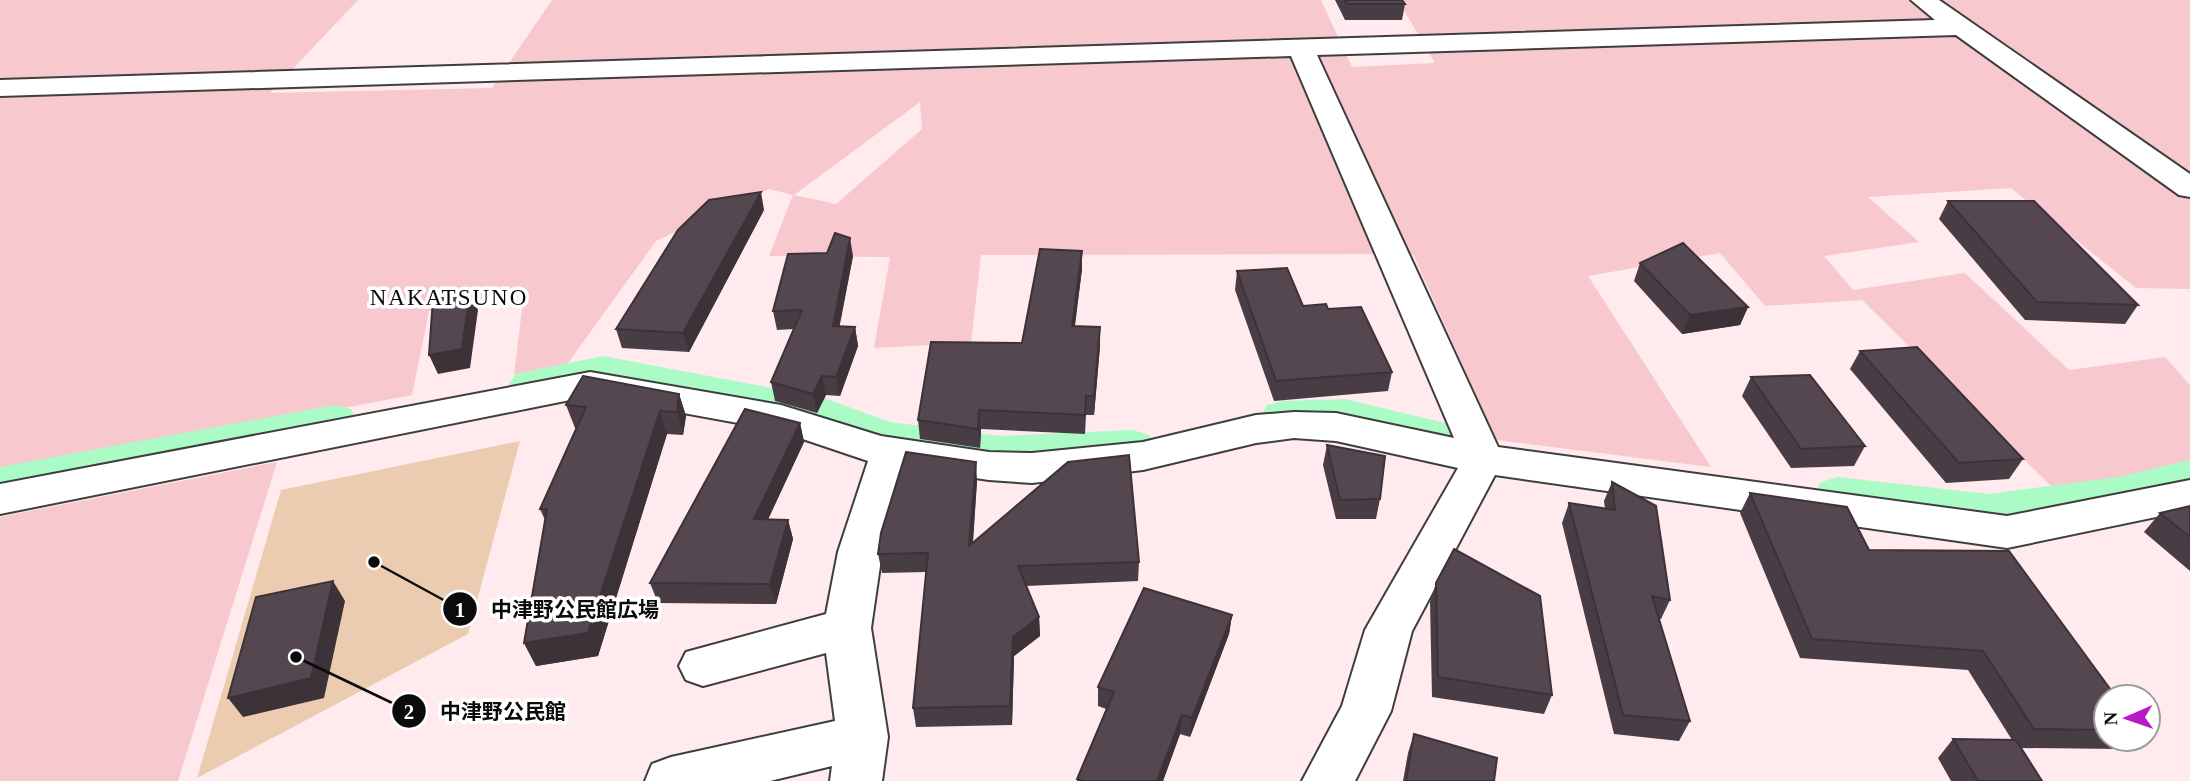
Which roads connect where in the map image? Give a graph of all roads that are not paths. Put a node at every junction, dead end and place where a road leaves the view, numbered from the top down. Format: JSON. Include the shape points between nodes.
{"nodes":[{"id":1,"x":1923,"y":0,"type":"edge"},
{"id":2,"x":1963,"y":27,"type":"junction"},
{"id":3,"x":1300,"y":46,"type":"junction"},
{"id":4,"x":0,"y":88,"type":"edge"},
{"id":5,"x":2190,"y":188,"type":"edge"},
{"id":6,"x":892,"y":451,"type":"junction"},
{"id":7,"x":1483,"y":459,"type":"junction"},
{"id":8,"x":2190,"y":495,"type":"edge"},
{"id":9,"x":0,"y":499,"type":"edge"},
{"id":10,"x":847,"y":628,"type":"junction"},
{"id":11,"x":703,"y":666,"type":"dead end"},
{"id":12,"x":859,"y":759,"type":"edge"},
{"id":13,"x":671,"y":781,"type":"edge"},
{"id":14,"x":1328,"y":781,"type":"edge"}],
"edges":[{"from":1,"to":2,"type":"street"},
{"from":2,"to":3,"type":"street"},
{"from":2,"to":5,"type":"street"},
{"from":3,"to":4,"type":"street"},
{"from":3,"to":7,"type":"street"},
{"from":6,"to":7,"type":"street","via":[[1032,468],[1143,457],[1256,429],[1294,425],[1336,426]]},
{"from":6,"to":9,"type":"street","via":[[780,418],[590,384]]},
{"from":6,"to":10,"type":"street","via":[[860,552]]},
{"from":7,"to":8,"type":"street","via":[[2007,533]]},
{"from":7,"to":14,"type":"street","via":[[1389,630],[1366,710]]},
{"from":10,"to":11,"type":"street"},
{"from":10,"to":12,"type":"street"},
{"from":12,"to":13,"type":"street"}]}
